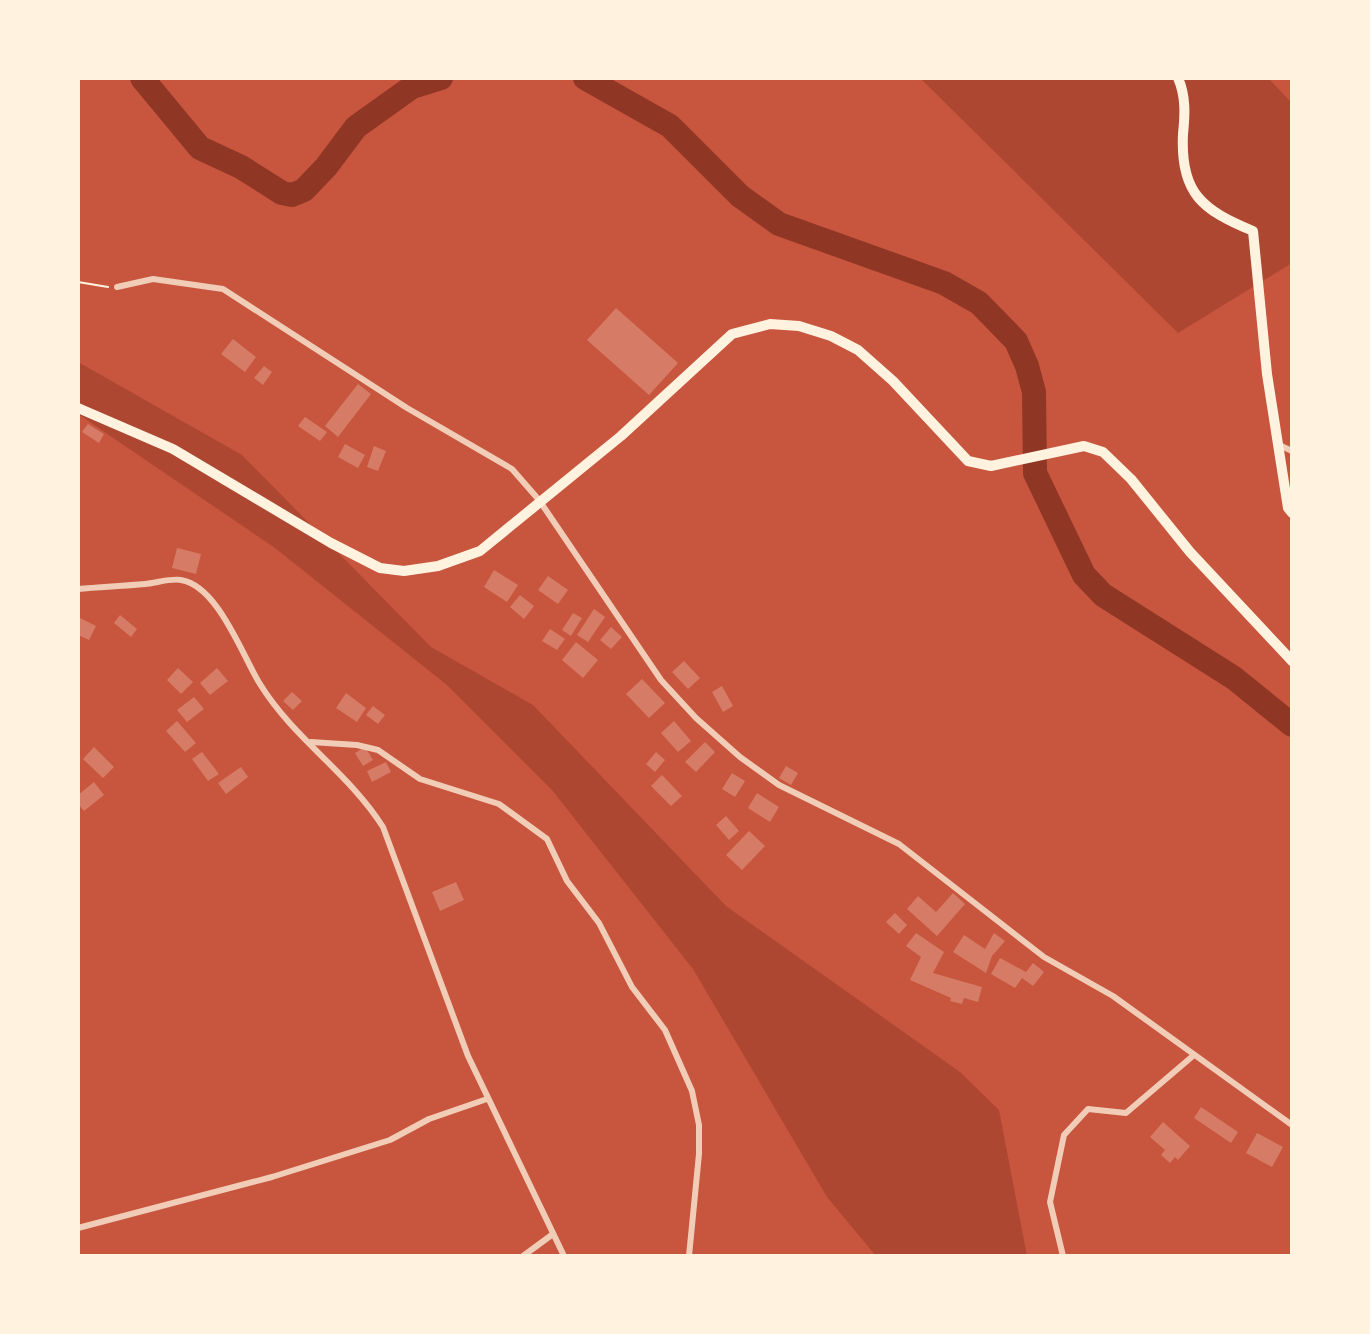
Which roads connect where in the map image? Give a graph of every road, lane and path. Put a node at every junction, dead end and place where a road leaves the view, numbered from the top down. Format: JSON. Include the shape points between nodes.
{"nodes":[{"id":1,"x":1178,"y":78,"type":"edge"},
{"id":2,"x":78,"y":282,"type":"edge"},
{"id":3,"x":117,"y":287,"type":"joint"},
{"id":4,"x":78,"y":408,"type":"edge"},
{"id":5,"x":1277,"y":444,"type":"junction"},
{"id":6,"x":1292,"y":451,"type":"edge"},
{"id":7,"x":539,"y":500,"type":"junction"},
{"id":8,"x":1292,"y":513,"type":"edge"},
{"id":9,"x":78,"y":589,"type":"edge"},
{"id":10,"x":1292,"y":661,"type":"edge"},
{"id":11,"x":311,"y":742,"type":"junction"},
{"id":12,"x":1194,"y":1055,"type":"junction"},
{"id":13,"x":487,"y":1099,"type":"junction"},
{"id":14,"x":1292,"y":1125,"type":"edge"},
{"id":15,"x":78,"y":1228,"type":"edge"},
{"id":16,"x":553,"y":1234,"type":"junction"},
{"id":17,"x":523,"y":1256,"type":"edge"},
{"id":18,"x":564,"y":1256,"type":"edge"},
{"id":19,"x":689,"y":1256,"type":"edge"},
{"id":20,"x":1063,"y":1256,"type":"edge"}],
"edges":[{"from":1,"to":5,"type":"main road","via":[[1189,187],[1215,216],[1253,231]]},
{"from":2,"to":3,"type":"path"},
{"from":3,"to":7,"type":"street","via":[[153,279],[223,289],[512,469]]},
{"from":4,"to":7,"type":"main road","via":[[173,449],[380,568],[404,571],[467,557]]},
{"from":5,"to":6,"type":"street"},
{"from":5,"to":8,"type":"main road"},
{"from":7,"to":10,"type":"main road","via":[[621,436],[732,334],[770,324],[818,331],[858,350],[960,456],[991,466],[1084,446],[1112,458],[1190,552]]},
{"from":7,"to":12,"type":"street","via":[[661,680],[740,757],[779,785],[899,844],[1044,957],[1113,996]]},
{"from":9,"to":11,"type":"street","via":[[182,580],[207,593],[265,692]]},
{"from":11,"to":13,"type":"street","via":[[383,827]]},
{"from":11,"to":19,"type":"street","via":[[378,750],[420,779],[499,804],[547,839],[632,987],[665,1030],[692,1091],[699,1154]]},
{"from":12,"to":14,"type":"street"},
{"from":12,"to":20,"type":"street","via":[[1126,1113],[1088,1109],[1064,1135],[1050,1202]]},
{"from":13,"to":15,"type":"street","via":[[429,1119],[390,1140],[287,1173]]},
{"from":13,"to":16,"type":"street"},
{"from":16,"to":17,"type":"street"},
{"from":16,"to":18,"type":"street"}]}
